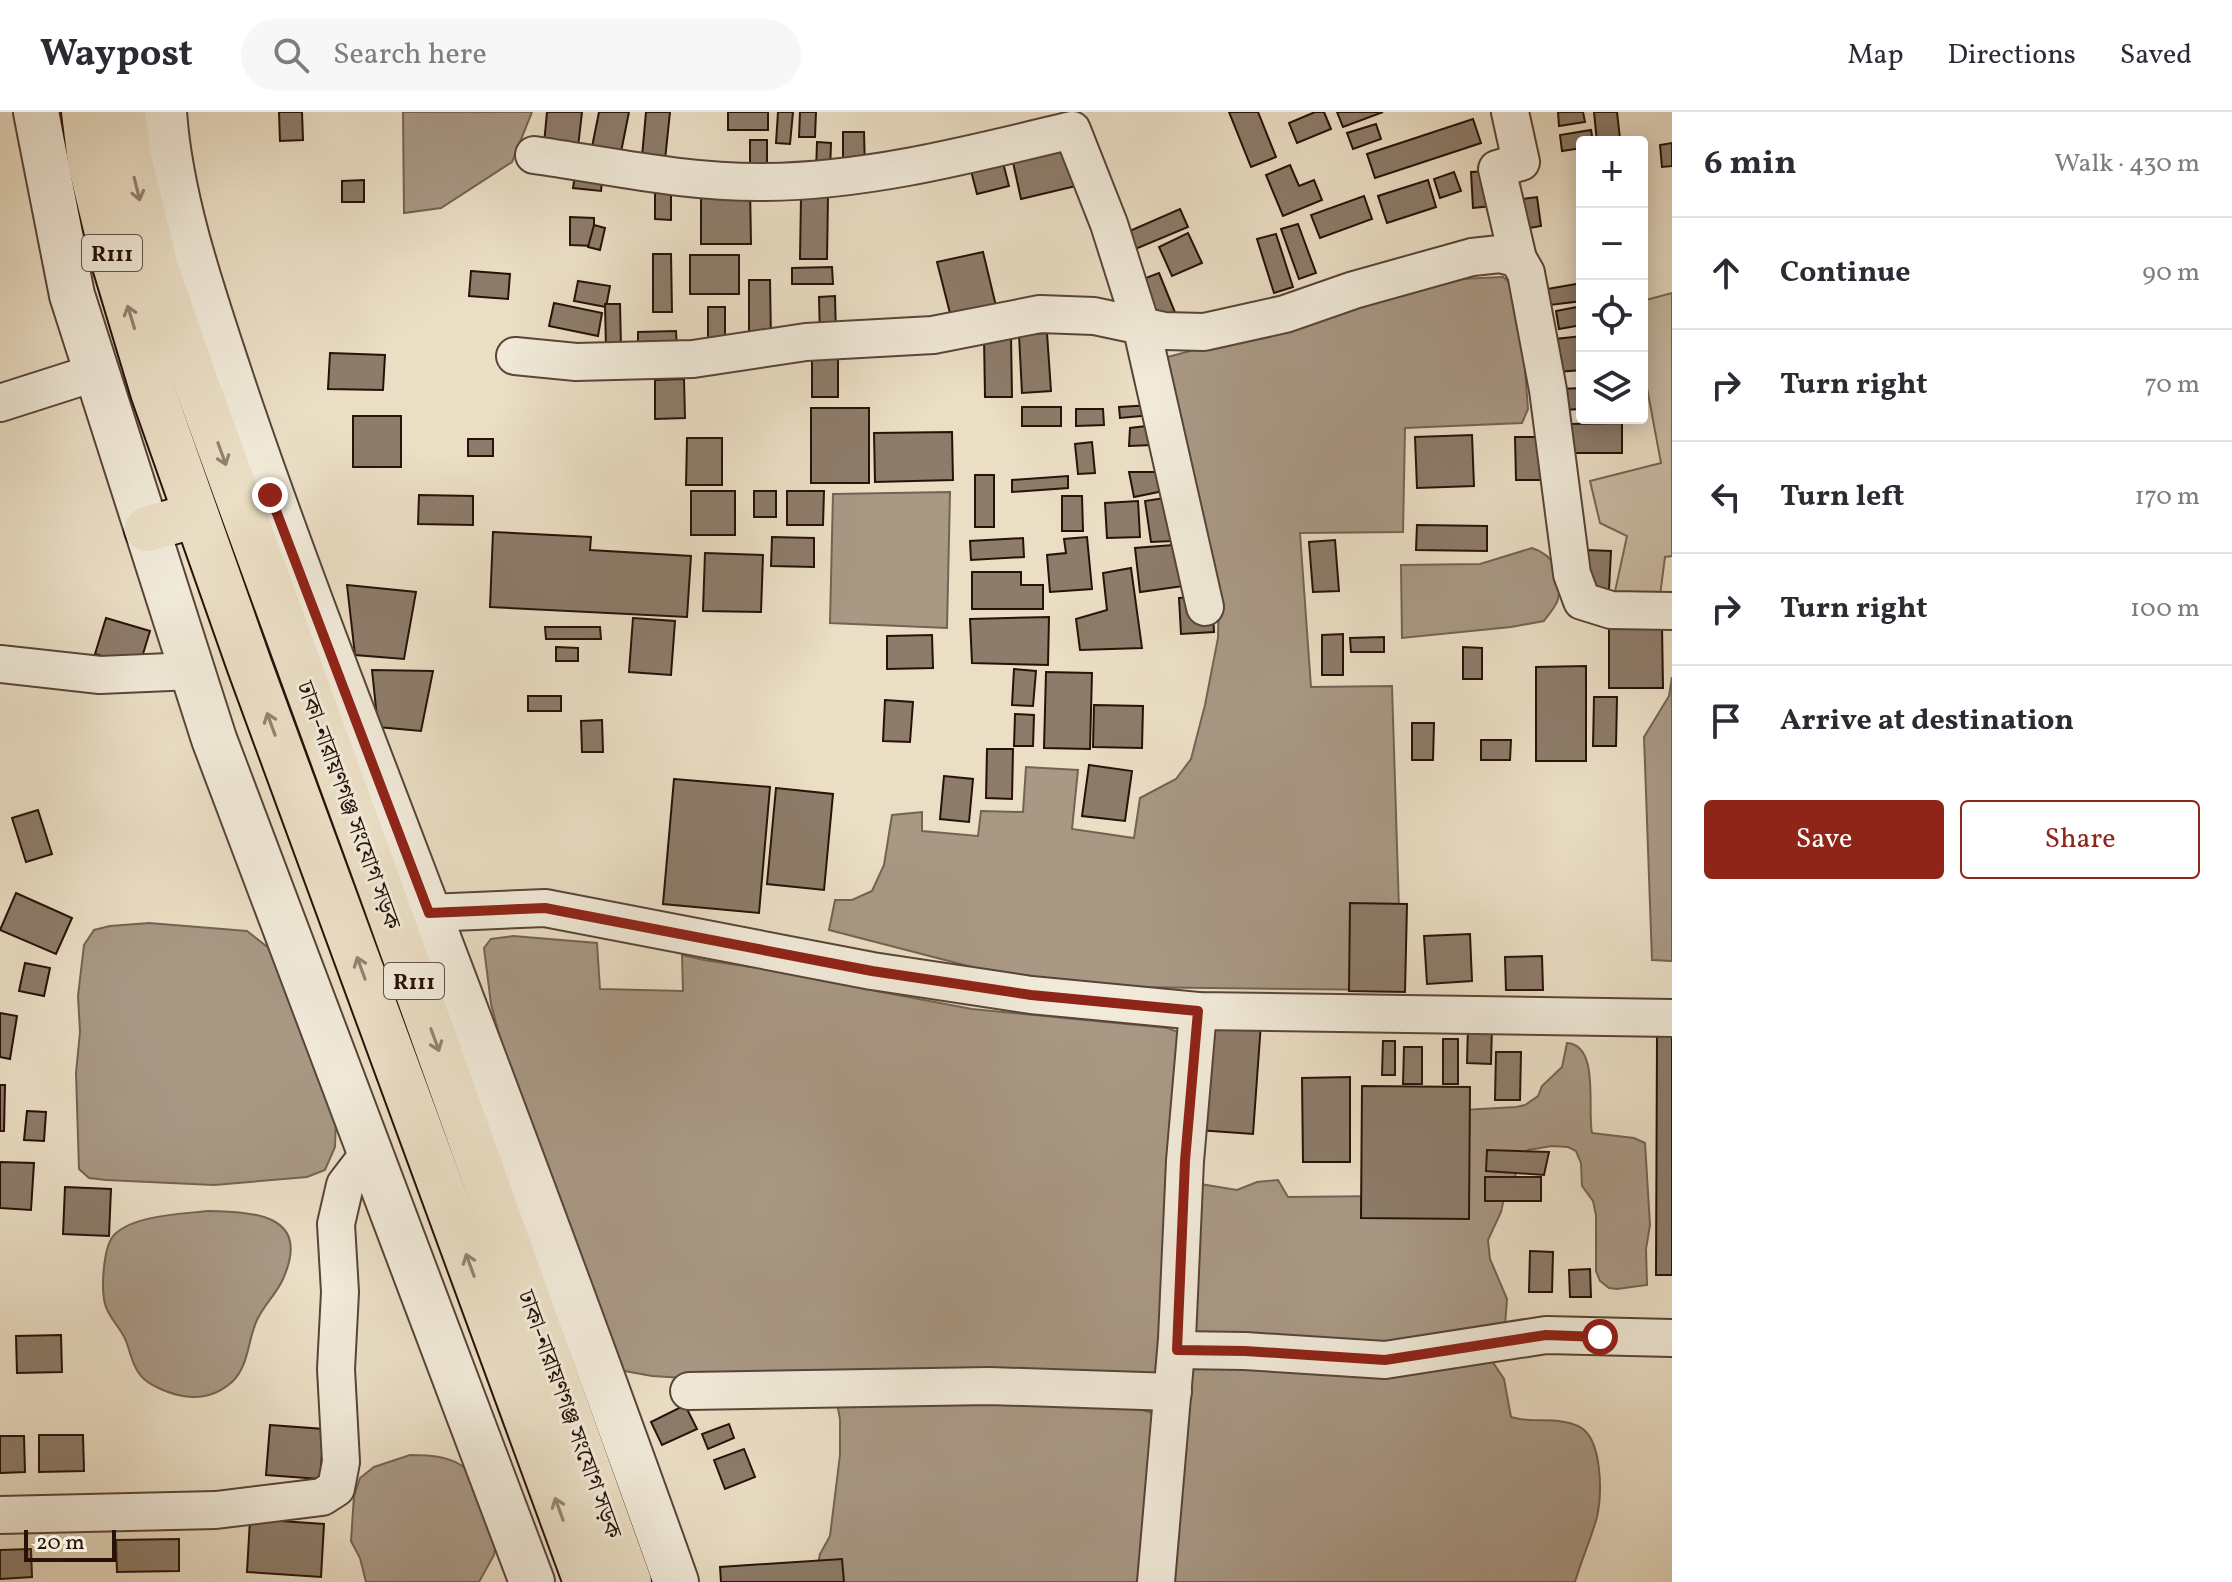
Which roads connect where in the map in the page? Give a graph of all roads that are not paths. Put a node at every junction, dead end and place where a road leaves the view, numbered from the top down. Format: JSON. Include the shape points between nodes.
{"nodes":[{"id":1,"x":36,"y":112,"type":"edge"},
{"id":2,"x":84,"y":112,"type":"edge"},
{"id":3,"x":123,"y":112,"type":"edge"},
{"id":4,"x":164,"y":112,"type":"edge"},
{"id":5,"x":1510,"y":112,"type":"edge"},
{"id":6,"x":534,"y":155,"type":"dead end"},
{"id":7,"x":1518,"y":259,"type":"junction"},
{"id":8,"x":1141,"y":325,"type":"junction"},
{"id":9,"x":515,"y":356,"type":"dead end"},
{"id":10,"x":97,"y":372,"type":"junction"},
{"id":11,"x":0,"y":403,"type":"edge"},
{"id":12,"x":255,"y":501,"type":"junction"},
{"id":13,"x":196,"y":515,"type":"junction"},
{"id":14,"x":147,"y":529,"type":"junction"},
{"id":15,"x":1205,"y":607,"type":"dead end"},
{"id":16,"x":1672,"y":611,"type":"edge"},
{"id":17,"x":0,"y":664,"type":"edge"},
{"id":18,"x":193,"y":671,"type":"junction"},
{"id":19,"x":429,"y":913,"type":"junction"},
{"id":20,"x":1198,"y":1011,"type":"junction"},
{"id":21,"x":1672,"y":1018,"type":"edge"},
{"id":22,"x":371,"y":1151,"type":"junction"},
{"id":23,"x":1672,"y":1338,"type":"edge"},
{"id":24,"x":1177,"y":1350,"type":"junction"},
{"id":25,"x":689,"y":1391,"type":"dead end"},
{"id":26,"x":1173,"y":1392,"type":"junction"},
{"id":27,"x":0,"y":1515,"type":"edge"},
{"id":28,"x":532,"y":1582,"type":"edge"},
{"id":29,"x":586,"y":1582,"type":"edge"},
{"id":30,"x":629,"y":1582,"type":"edge"},
{"id":31,"x":676,"y":1582,"type":"edge"},
{"id":32,"x":1156,"y":1582,"type":"edge"}],
"edges":[{"from":1,"to":10,"type":"street","via":[[72,295]]},
{"from":13,"to":2,"type":"main road","name":"ঢাকা-নারায়ণগঞ্জ সংযোগ সড়ক","number":"R111","one_way":true,"via":[[114,262]]},
{"from":3,"to":12,"type":"main road","name":"ঢাকা-নারায়ণগঞ্জ সংযোগ সড়ক","number":"R111","one_way":true,"via":[[156,268],[195,380]]},
{"from":4,"to":12,"type":"street","via":[[189,243]]},
{"from":5,"to":7,"type":"street","via":[[1521,162],[1497,169]]},
{"from":6,"to":8,"type":"street","via":[[656,175],[816,180],[1072,130]]},
{"from":7,"to":8,"type":"street","via":[[1500,254],[1472,257],[1285,314],[1204,332]]},
{"from":7,"to":16,"type":"street","via":[[1533,299],[1572,574],[1582,601],[1611,610]]},
{"from":8,"to":9,"type":"street","via":[[1040,314],[933,335],[806,342],[693,359],[576,362]]},
{"from":8,"to":15,"type":"street"},
{"from":10,"to":11,"type":"street"},
{"from":10,"to":14,"type":"street"},
{"from":12,"to":19,"type":"street"},
{"from":12,"to":30,"type":"main road","name":"ঢাকা-নারায়ণগঞ্জ সংযোগ সড়ক","number":"R111","one_way":true},
{"from":13,"to":14,"type":"main road"},
{"from":29,"to":13,"type":"main road","name":"ঢাকা-নারায়ণগঞ্জ সংযোগ সড়ক","number":"R111","one_way":true},
{"from":14,"to":18,"type":"street"},
{"from":17,"to":18,"type":"street","via":[[100,675]]},
{"from":18,"to":22,"type":"street"},
{"from":19,"to":20,"type":"street","via":[[545,908],[872,971],[1031,995]]},
{"from":19,"to":31,"type":"street"},
{"from":20,"to":21,"type":"street"},
{"from":20,"to":24,"type":"street"},
{"from":22,"to":27,"type":"street","via":[[345,1185],[336,1224],[341,1434],[336,1488],[322,1497],[216,1510]]},
{"from":22,"to":28,"type":"street"},
{"from":23,"to":24,"type":"street","via":[[1546,1335],[1385,1360]]},
{"from":24,"to":26,"type":"street"},
{"from":25,"to":26,"type":"street","via":[[990,1386]]},
{"from":26,"to":32,"type":"street"}]}
